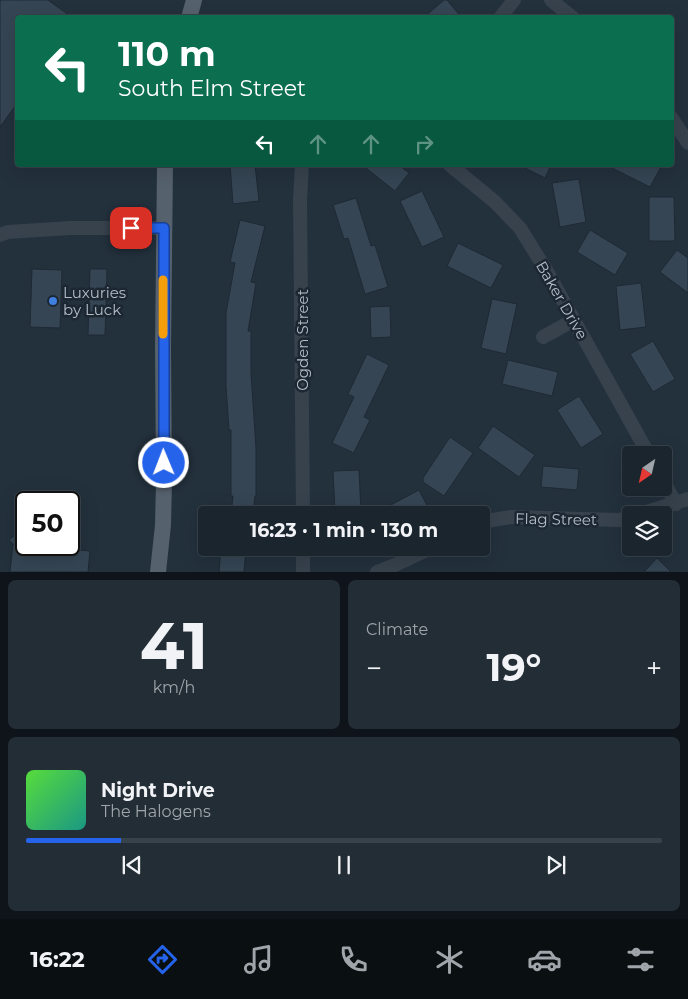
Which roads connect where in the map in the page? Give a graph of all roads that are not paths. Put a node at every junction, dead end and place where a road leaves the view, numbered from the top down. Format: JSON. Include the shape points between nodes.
{"nodes":[{"id":1,"x":194,"y":0,"type":"edge"},
{"id":2,"x":514,"y":0,"type":"edge"},
{"id":3,"x":551,"y":0,"type":"edge"},
{"id":4,"x":190,"y":15,"type":"edge"},
{"id":5,"x":502,"y":15,"type":"edge"},
{"id":6,"x":569,"y":15,"type":"edge"},
{"id":7,"x":674,"y":122,"type":"edge"},
{"id":8,"x":688,"y":143,"type":"edge"},
{"id":9,"x":165,"y":167,"type":"edge"},
{"id":10,"x":302,"y":167,"type":"edge"},
{"id":11,"x":452,"y":167,"type":"edge"},
{"id":12,"x":164,"y":228,"type":"junction"},
{"id":13,"x":0,"y":235,"type":"edge"},
{"id":14,"x":574,"y":320,"type":"junction"},
{"id":15,"x":543,"y":337,"type":"dead end"},
{"id":16,"x":644,"y":446,"type":"edge"},
{"id":17,"x":672,"y":491,"type":"edge"},
{"id":18,"x":682,"y":502,"type":"edge"},
{"id":19,"x":303,"y":506,"type":"edge"},
{"id":20,"x":668,"y":506,"type":"edge"},
{"id":21,"x":622,"y":519,"type":"edge"},
{"id":22,"x":490,"y":521,"type":"edge"},
{"id":23,"x":303,"y":556,"type":"edge"},
{"id":24,"x":414,"y":556,"type":"edge"},
{"id":25,"x":158,"y":572,"type":"edge"},
{"id":26,"x":303,"y":572,"type":"edge"},
{"id":27,"x":377,"y":572,"type":"edge"}],
"edges":[{"from":1,"to":4,"type":"main road"},
{"from":2,"to":5,"type":"street"},
{"from":3,"to":6,"type":"street"},
{"from":7,"to":8,"type":"street"},
{"from":9,"to":12,"type":"main road"},
{"from":10,"to":19,"type":"street","name":"Ogden Street"},
{"from":11,"to":14,"type":"street","name":"Baker Drive","via":[[495,202],[520,228]]},
{"from":12,"to":13,"type":"street","via":[[70,228]]},
{"from":12,"to":25,"type":"main road","via":[[164,482]]},
{"from":14,"to":15,"type":"street"},
{"from":14,"to":16,"type":"street","name":"Baker Drive"},
{"from":17,"to":18,"type":"street"},
{"from":18,"to":20,"type":"street"},
{"from":21,"to":22,"type":"street","name":"Flag Street","via":[[512,517]]},
{"from":23,"to":26,"type":"street"},
{"from":24,"to":27,"type":"street"}]}
